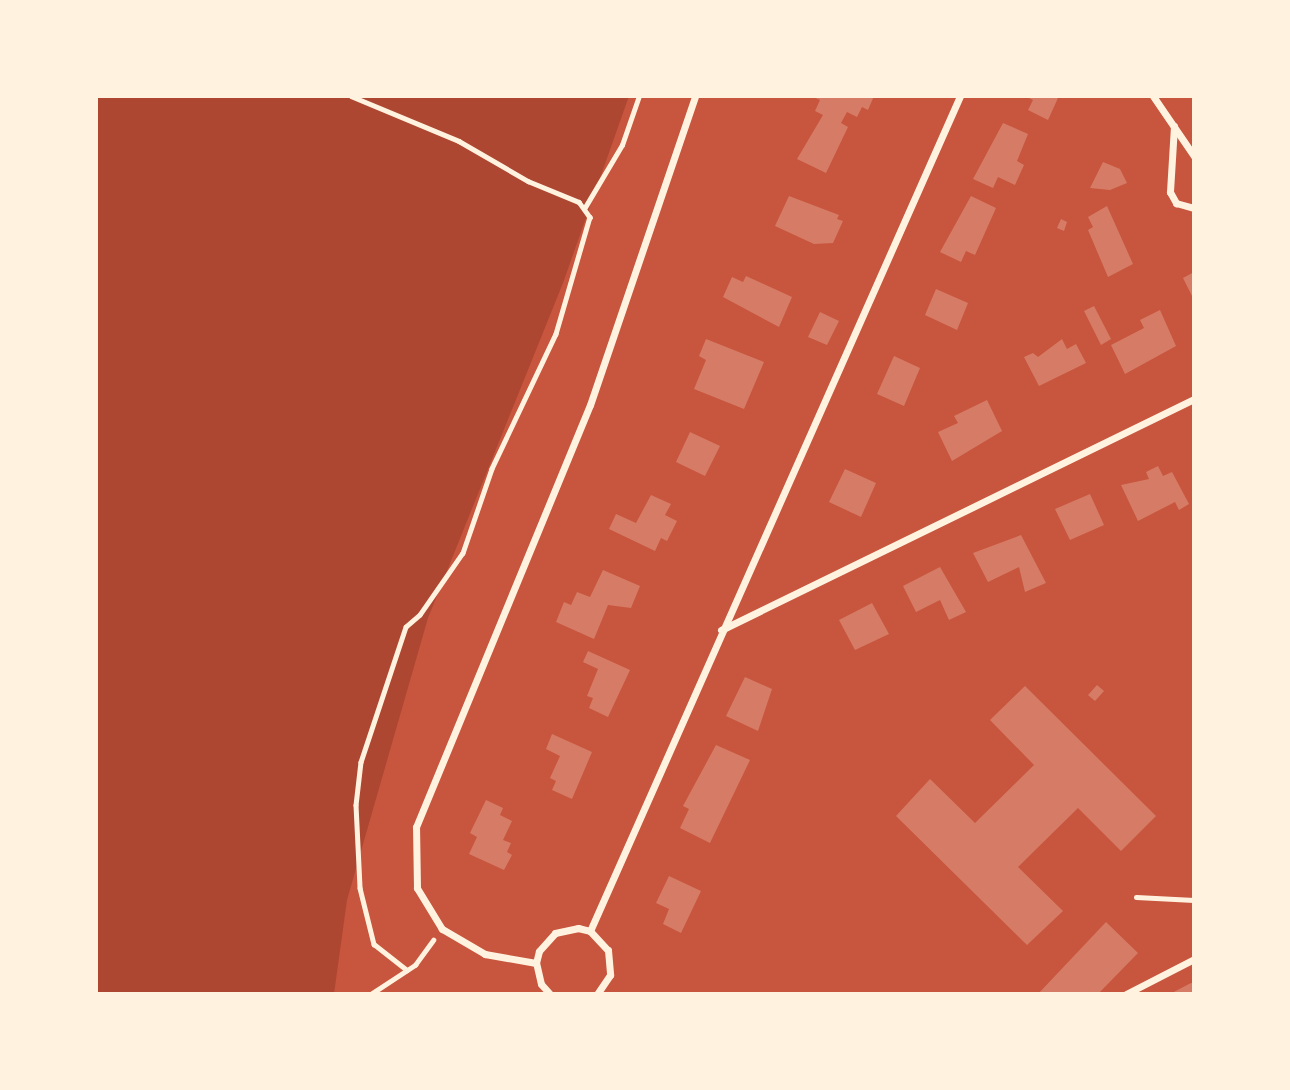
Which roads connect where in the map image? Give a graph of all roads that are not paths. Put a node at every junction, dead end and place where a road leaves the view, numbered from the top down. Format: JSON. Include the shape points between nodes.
{"nodes":[{"id":1,"x":695,"y":96,"type":"edge"},
{"id":2,"x":960,"y":96,"type":"edge"},
{"id":3,"x":1153,"y":96,"type":"edge"},
{"id":4,"x":1174,"y":127,"type":"junction"},
{"id":5,"x":1194,"y":156,"type":"edge"},
{"id":6,"x":1194,"y":208,"type":"edge"},
{"id":7,"x":1194,"y":400,"type":"edge"},
{"id":8,"x":721,"y":631,"type":"junction"},
{"id":9,"x":1136,"y":897,"type":"dead end"},
{"id":10,"x":1194,"y":900,"type":"edge"},
{"id":11,"x":590,"y":932,"type":"junction"},
{"id":12,"x":1194,"y":959,"type":"edge"},
{"id":13,"x":536,"y":963,"type":"junction"},
{"id":14,"x":550,"y":994,"type":"edge"},
{"id":15,"x":597,"y":994,"type":"edge"},
{"id":16,"x":1126,"y":994,"type":"edge"}],
"edges":[{"from":1,"to":13,"type":"street","via":[[590,405],[416,827],[417,888],[442,929],[485,954]]},
{"from":2,"to":8,"type":"street"},
{"from":3,"to":4,"type":"street"},
{"from":4,"to":5,"type":"street"},
{"from":4,"to":6,"type":"street","via":[[1170,192],[1176,203]]},
{"from":7,"to":8,"type":"street"},
{"from":8,"to":11,"type":"street"},
{"from":9,"to":10,"type":"lane"},
{"from":11,"to":13,"type":"street","via":[[566,929],[555,933],[545,941]]},
{"from":11,"to":15,"type":"street","via":[[600,939],[611,962],[610,975]]},
{"from":12,"to":16,"type":"street"},
{"from":13,"to":14,"type":"street","via":[[541,984]]}]}
